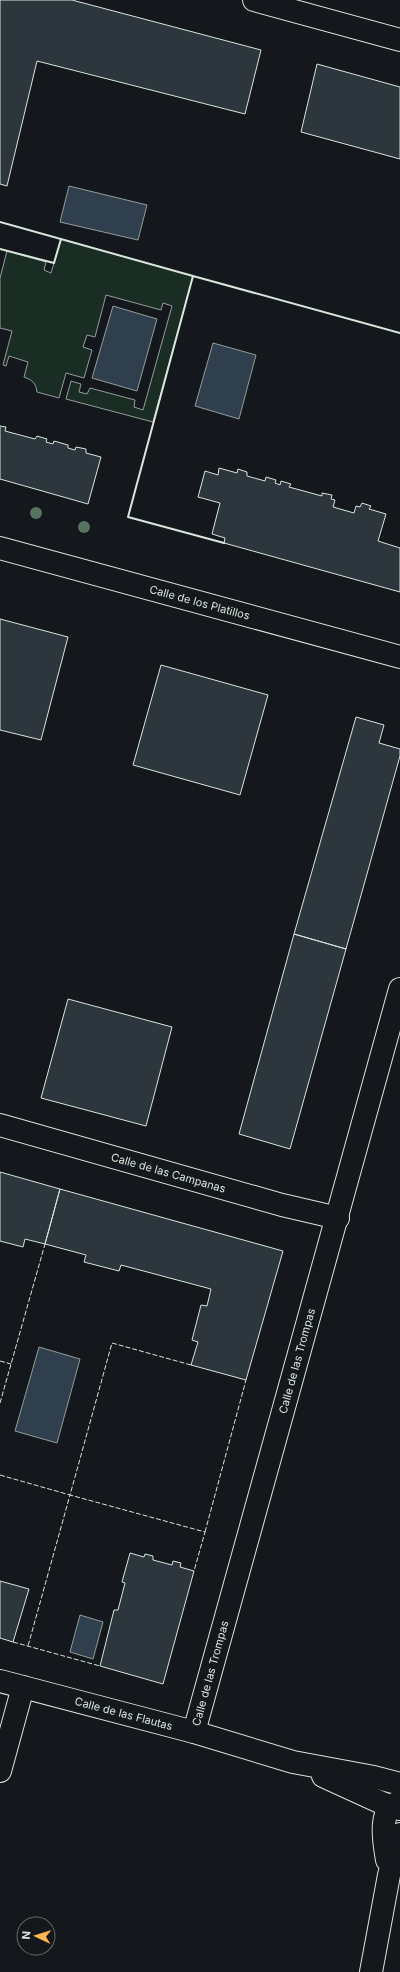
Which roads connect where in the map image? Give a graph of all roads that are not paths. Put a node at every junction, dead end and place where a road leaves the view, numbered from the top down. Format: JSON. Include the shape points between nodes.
{"nodes":[{"id":1,"x":254,"y":0,"type":"edge"},
{"id":2,"x":400,"y":40,"type":"edge"},
{"id":3,"x":0,"y":548,"type":"edge"},
{"id":4,"x":400,"y":657,"type":"edge"},
{"id":5,"x":400,"y":989,"type":"edge"},
{"id":6,"x":0,"y":1125,"type":"edge"},
{"id":7,"x":338,"y":1218,"type":"junction"},
{"id":8,"x":0,"y":1681,"type":"edge"},
{"id":9,"x":23,"y":1686,"type":"junction"},
{"id":10,"x":194,"y":1732,"type":"junction"},
{"id":11,"x":292,"y":1762,"type":"junction"},
{"id":12,"x":0,"y":1771,"type":"edge"},
{"id":13,"x":400,"y":1784,"type":"edge"},
{"id":14,"x":397,"y":1805,"type":"edge"},
{"id":15,"x":400,"y":1834,"type":"edge"},
{"id":16,"x":400,"y":1853,"type":"edge"},
{"id":17,"x":389,"y":1875,"type":"junction"},
{"id":18,"x":371,"y":1972,"type":"edge"}],
"edges":[{"from":1,"to":2,"type":"street"},
{"from":3,"to":4,"type":"street","name":"Calle de los Platillos"},
{"from":5,"to":7,"type":"street","name":"Calle de las Trompas"},
{"from":6,"to":7,"type":"street","name":"Calle de las Campanas","via":[[282,1205]]},
{"from":7,"to":10,"type":"street","name":"Calle de las Trompas"},
{"from":8,"to":9,"type":"street","name":"Calle de las Flautas"},
{"from":9,"to":10,"type":"street","name":"Calle de las Flautas"},
{"from":9,"to":12,"type":"street"},
{"from":10,"to":11,"type":"street","name":"Calle de las Flautas"},
{"from":11,"to":13,"type":"street","name":"Calle de las Flautas"},
{"from":11,"to":14,"type":"street","name":"Calle de las Flautas"},
{"from":14,"to":17,"type":"street","name":"Calle de las Flautas","via":[[385,1814],[385,1848]]},
{"from":15,"to":17,"type":"street"},
{"from":16,"to":17,"type":"street"},
{"from":17,"to":18,"type":"street"}]}
